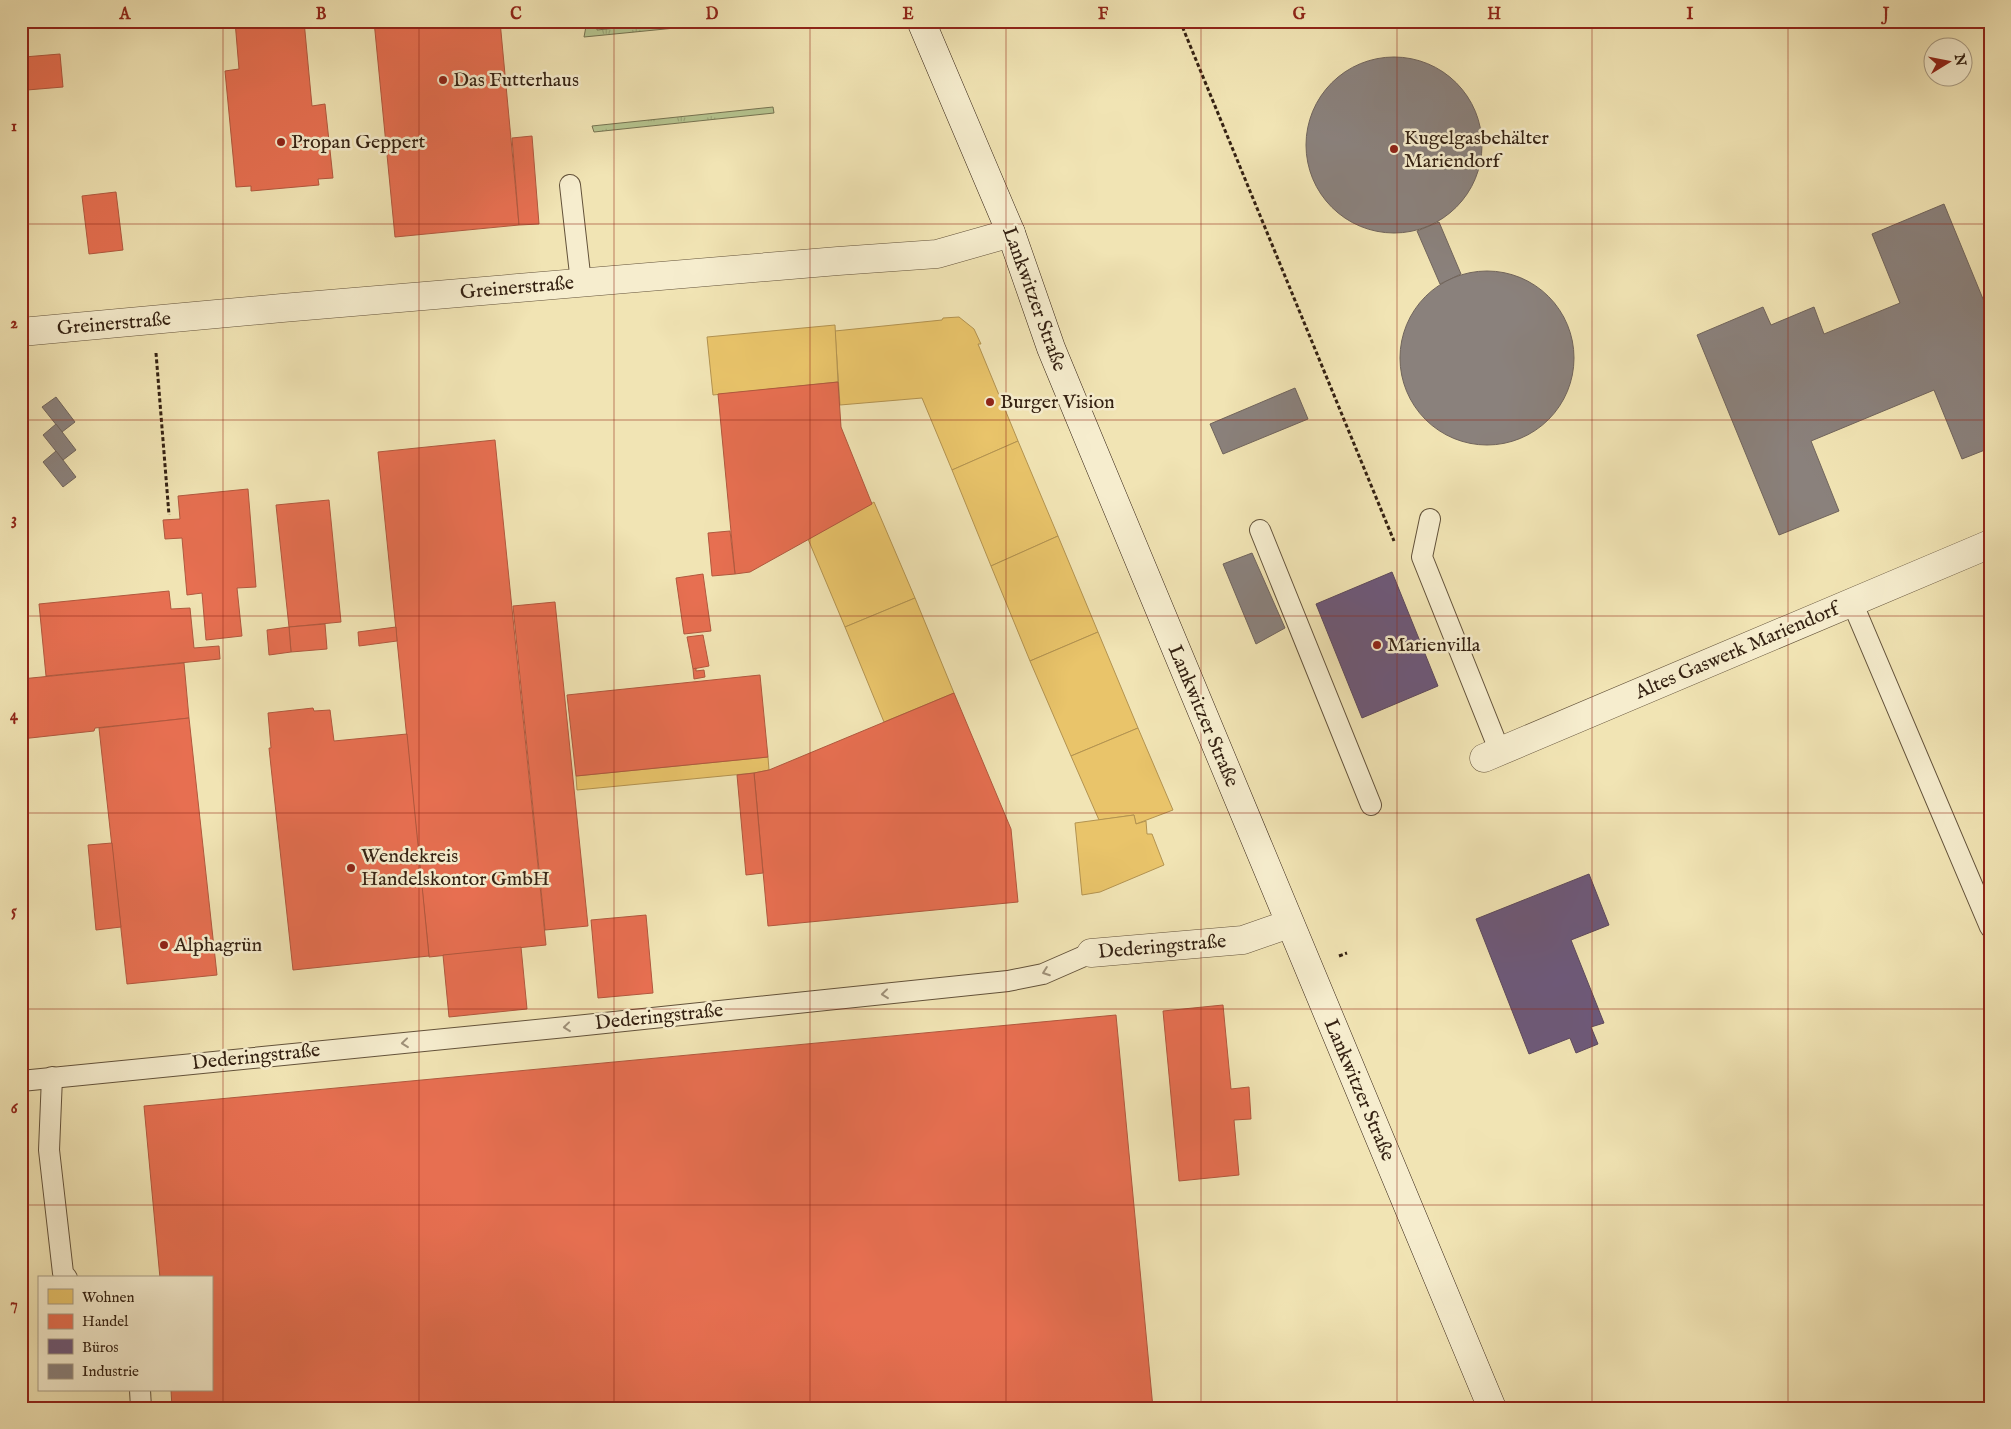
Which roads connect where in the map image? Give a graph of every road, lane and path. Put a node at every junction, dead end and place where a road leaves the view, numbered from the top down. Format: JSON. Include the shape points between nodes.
{"nodes":[{"id":1,"x":921,"y":21,"type":"edge"},
{"id":2,"x":1180,"y":21,"type":"edge"},
{"id":3,"x":570,"y":185,"type":"dead end"},
{"id":4,"x":1010,"y":233,"type":"junction"},
{"id":5,"x":582,"y":283,"type":"junction"},
{"id":6,"x":154,"y":320,"type":"junction"},
{"id":7,"x":21,"y":332,"type":"edge"},
{"id":8,"x":169,"y":515,"type":"dead end"},
{"id":9,"x":1430,"y":519,"type":"dead end"},
{"id":10,"x":1260,"y":530,"type":"dead end"},
{"id":11,"x":1990,"y":544,"type":"edge"},
{"id":12,"x":1396,"y":546,"type":"dead end"},
{"id":13,"x":1852,"y":602,"type":"junction"},
{"id":14,"x":1492,"y":755,"type":"joint"},
{"id":15,"x":1371,"y":805,"type":"dead end"},
{"id":16,"x":1289,"y":924,"type":"junction"},
{"id":17,"x":1990,"y":927,"type":"edge"},
{"id":18,"x":1091,"y":953,"type":"joint"},
{"id":19,"x":52,"y":1077,"type":"junction"},
{"id":20,"x":21,"y":1081,"type":"edge"},
{"id":21,"x":66,"y":1276,"type":"edge"},
{"id":22,"x":140,"y":1392,"type":"edge"},
{"id":23,"x":142,"y":1408,"type":"edge"},
{"id":24,"x":1492,"y":1408,"type":"edge"}],
"edges":[{"from":1,"to":4,"type":"street","name":"Lankwitzer Straße"},
{"from":2,"to":12,"type":"path"},
{"from":3,"to":5,"type":"lane"},
{"from":4,"to":5,"type":"street","name":"Greinerstraße","via":[[937,254]]},
{"from":4,"to":16,"type":"street","name":"Lankwitzer Straße","via":[[1051,348]]},
{"from":5,"to":6,"type":"street","name":"Greinerstraße"},
{"from":6,"to":7,"type":"street","name":"Greinerstraße"},
{"from":6,"to":8,"type":"path"},
{"from":9,"to":14,"type":"lane","via":[[1422,557]]},
{"from":10,"to":15,"type":"lane"},
{"from":11,"to":13,"type":"street","name":"Altes Gaswerk Mariendorf"},
{"from":13,"to":14,"type":"street","name":"Altes Gaswerk Mariendorf"},
{"from":13,"to":17,"type":"lane"},
{"from":16,"to":18,"type":"street","name":"Dederingstraße","via":[[1243,940]]},
{"from":16,"to":24,"type":"street","name":"Lankwitzer Straße"},
{"from":18,"to":19,"type":"lane","name":"Dederingstraße","one_way":true,"via":[[1043,974],[1008,981]]},
{"from":19,"to":20,"type":"lane","name":"Dederingstraße"},
{"from":19,"to":21,"type":"lane","via":[[49,1150]]},
{"from":22,"to":23,"type":"lane"}]}
